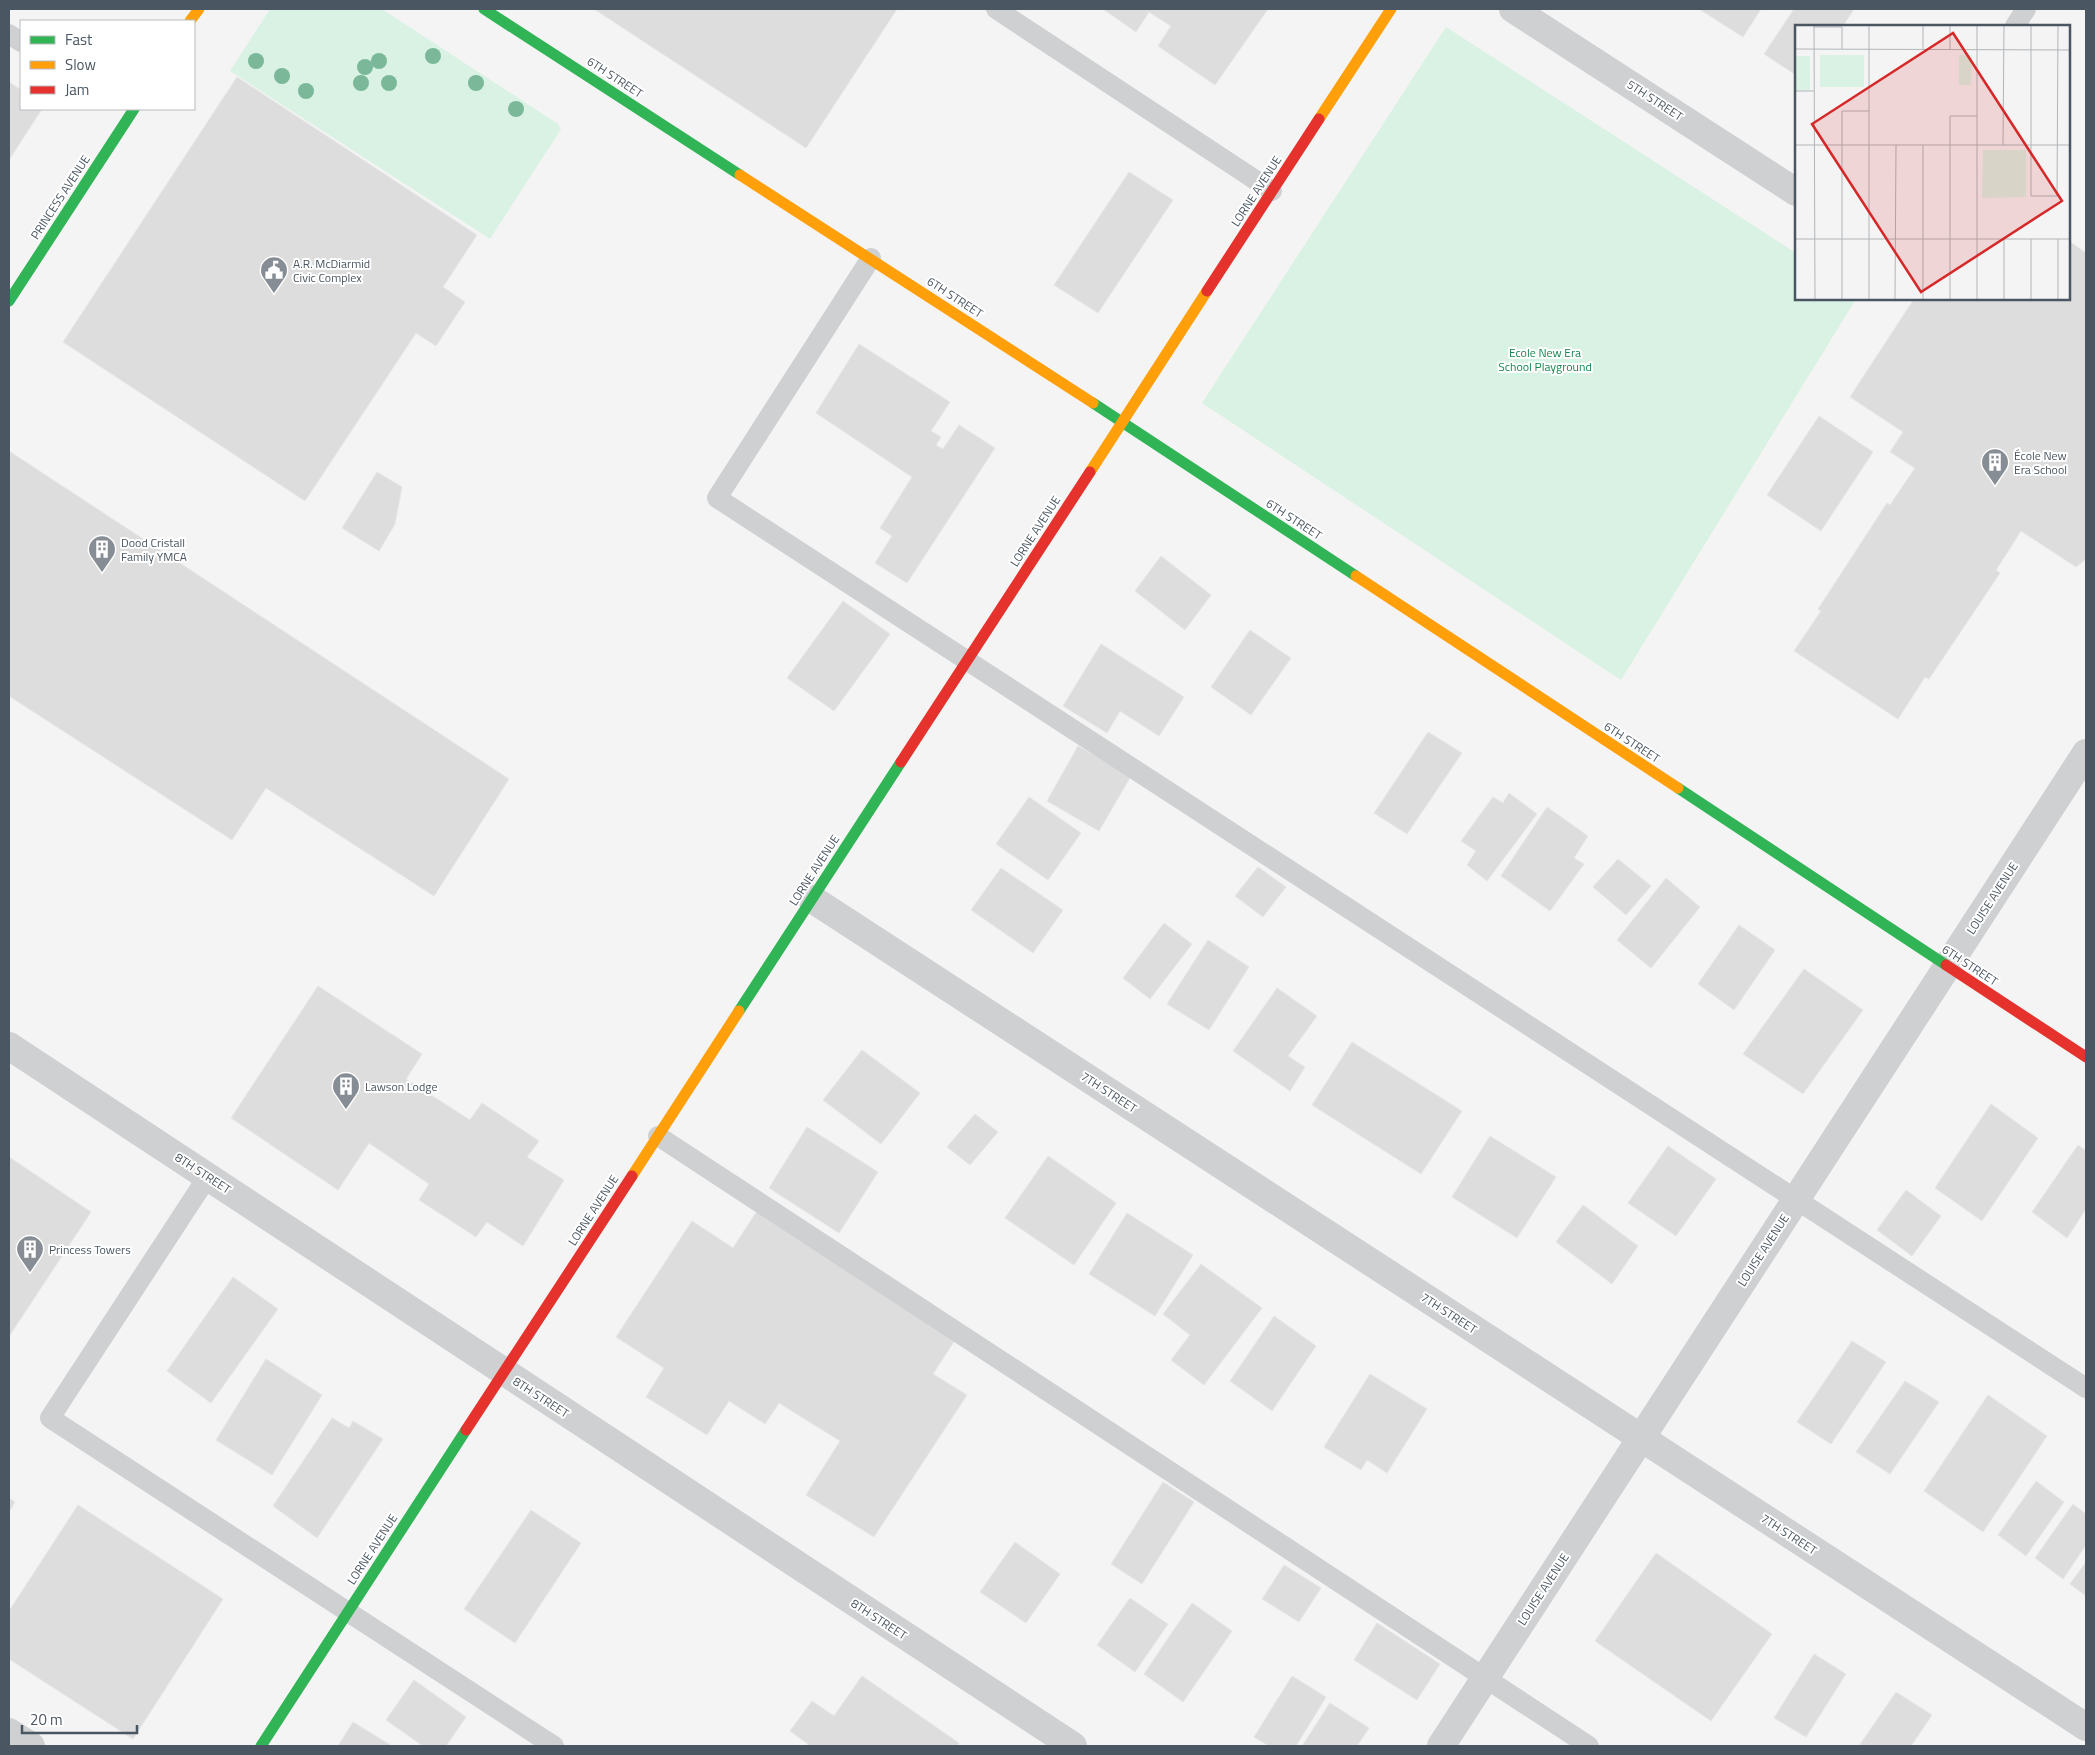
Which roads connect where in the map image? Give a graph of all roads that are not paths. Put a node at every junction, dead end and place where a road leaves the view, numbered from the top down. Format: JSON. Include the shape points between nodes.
{"nodes":[{"id":1,"x":198,"y":9,"type":"edge"},
{"id":2,"x":484,"y":9,"type":"edge"},
{"id":3,"x":996,"y":9,"type":"edge"},
{"id":4,"x":1391,"y":9,"type":"edge"},
{"id":5,"x":1514,"y":9,"type":"edge"},
{"id":6,"x":2026,"y":9,"type":"edge"},
{"id":7,"x":191,"y":20,"type":"edge"},
{"id":8,"x":2016,"y":25,"type":"edge"},
{"id":9,"x":9,"y":34,"type":"edge"},
{"id":10,"x":20,"y":41,"type":"edge"},
{"id":11,"x":129,"y":110,"type":"edge"},
{"id":12,"x":1272,"y":191,"type":"junction"},
{"id":13,"x":1795,"y":191,"type":"edge"},
{"id":14,"x":871,"y":258,"type":"junction"},
{"id":15,"x":9,"y":301,"type":"edge"},
{"id":16,"x":1122,"y":422,"type":"junction"},
{"id":17,"x":966,"y":661,"type":"junction"},
{"id":18,"x":2086,"y":753,"type":"edge"},
{"id":19,"x":812,"y":899,"type":"junction"},
{"id":20,"x":1947,"y":967,"type":"junction"},
{"id":21,"x":9,"y":1046,"type":"edge"},
{"id":22,"x":2086,"y":1057,"type":"edge"},
{"id":23,"x":658,"y":1136,"type":"junction"},
{"id":24,"x":208,"y":1176,"type":"junction"},
{"id":25,"x":1796,"y":1200,"type":"junction"},
{"id":26,"x":504,"y":1372,"type":"junction"},
{"id":27,"x":2086,"y":1388,"type":"edge"},
{"id":28,"x":1641,"y":1438,"type":"junction"},
{"id":29,"x":347,"y":1613,"type":"junction"},
{"id":30,"x":1485,"y":1678,"type":"junction"},
{"id":31,"x":2086,"y":1727,"type":"edge"},
{"id":32,"x":9,"y":1732,"type":"edge"},
{"id":33,"x":31,"y":1746,"type":"edge"},
{"id":34,"x":261,"y":1746,"type":"edge"},
{"id":35,"x":554,"y":1746,"type":"edge"},
{"id":36,"x":1073,"y":1746,"type":"edge"},
{"id":37,"x":1440,"y":1746,"type":"edge"},
{"id":38,"x":1589,"y":1746,"type":"edge"}],
"edges":[{"from":1,"to":7,"type":"street"},
{"from":2,"to":14,"type":"street","name":"6TH STREET"},
{"from":3,"to":12,"type":"lane"},
{"from":4,"to":12,"type":"street","name":"LORNE AVENUE"},
{"from":5,"to":13,"type":"street","name":"5TH STREET"},
{"from":6,"to":8,"type":"lane"},
{"from":9,"to":10,"type":"lane"},
{"from":11,"to":15,"type":"street","name":"PRINCESS AVENUE"},
{"from":12,"to":16,"type":"street","name":"LORNE AVENUE"},
{"from":14,"to":16,"type":"street","name":"6TH STREET"},
{"from":14,"to":17,"type":"lane","via":[[718,498]]},
{"from":16,"to":17,"type":"street","name":"LORNE AVENUE"},
{"from":16,"to":20,"type":"street","name":"6TH STREET"},
{"from":17,"to":19,"type":"street","name":"LORNE AVENUE"},
{"from":17,"to":25,"type":"lane"},
{"from":18,"to":20,"type":"street","name":"LOUISE AVENUE"},
{"from":19,"to":23,"type":"street","name":"LORNE AVENUE"},
{"from":19,"to":28,"type":"street","name":"7TH STREET"},
{"from":20,"to":22,"type":"street","name":"6TH STREET"},
{"from":20,"to":25,"type":"street","name":"LOUISE AVENUE"},
{"from":21,"to":24,"type":"street","name":"8TH STREET"},
{"from":23,"to":26,"type":"street","name":"LORNE AVENUE"},
{"from":23,"to":30,"type":"lane"},
{"from":24,"to":26,"type":"street","name":"8TH STREET"},
{"from":24,"to":29,"type":"lane","via":[[50,1418]]},
{"from":25,"to":27,"type":"lane"},
{"from":25,"to":28,"type":"street","name":"LOUISE AVENUE"},
{"from":26,"to":29,"type":"street","name":"LORNE AVENUE"},
{"from":26,"to":36,"type":"street","name":"8TH STREET"},
{"from":28,"to":30,"type":"street","name":"LOUISE AVENUE"},
{"from":28,"to":31,"type":"street","name":"7TH STREET"},
{"from":29,"to":34,"type":"street","name":"LORNE AVENUE"},
{"from":29,"to":35,"type":"lane"},
{"from":30,"to":37,"type":"street","name":"LOUISE AVENUE"},
{"from":30,"to":38,"type":"lane"},
{"from":32,"to":33,"type":"street"}]}
